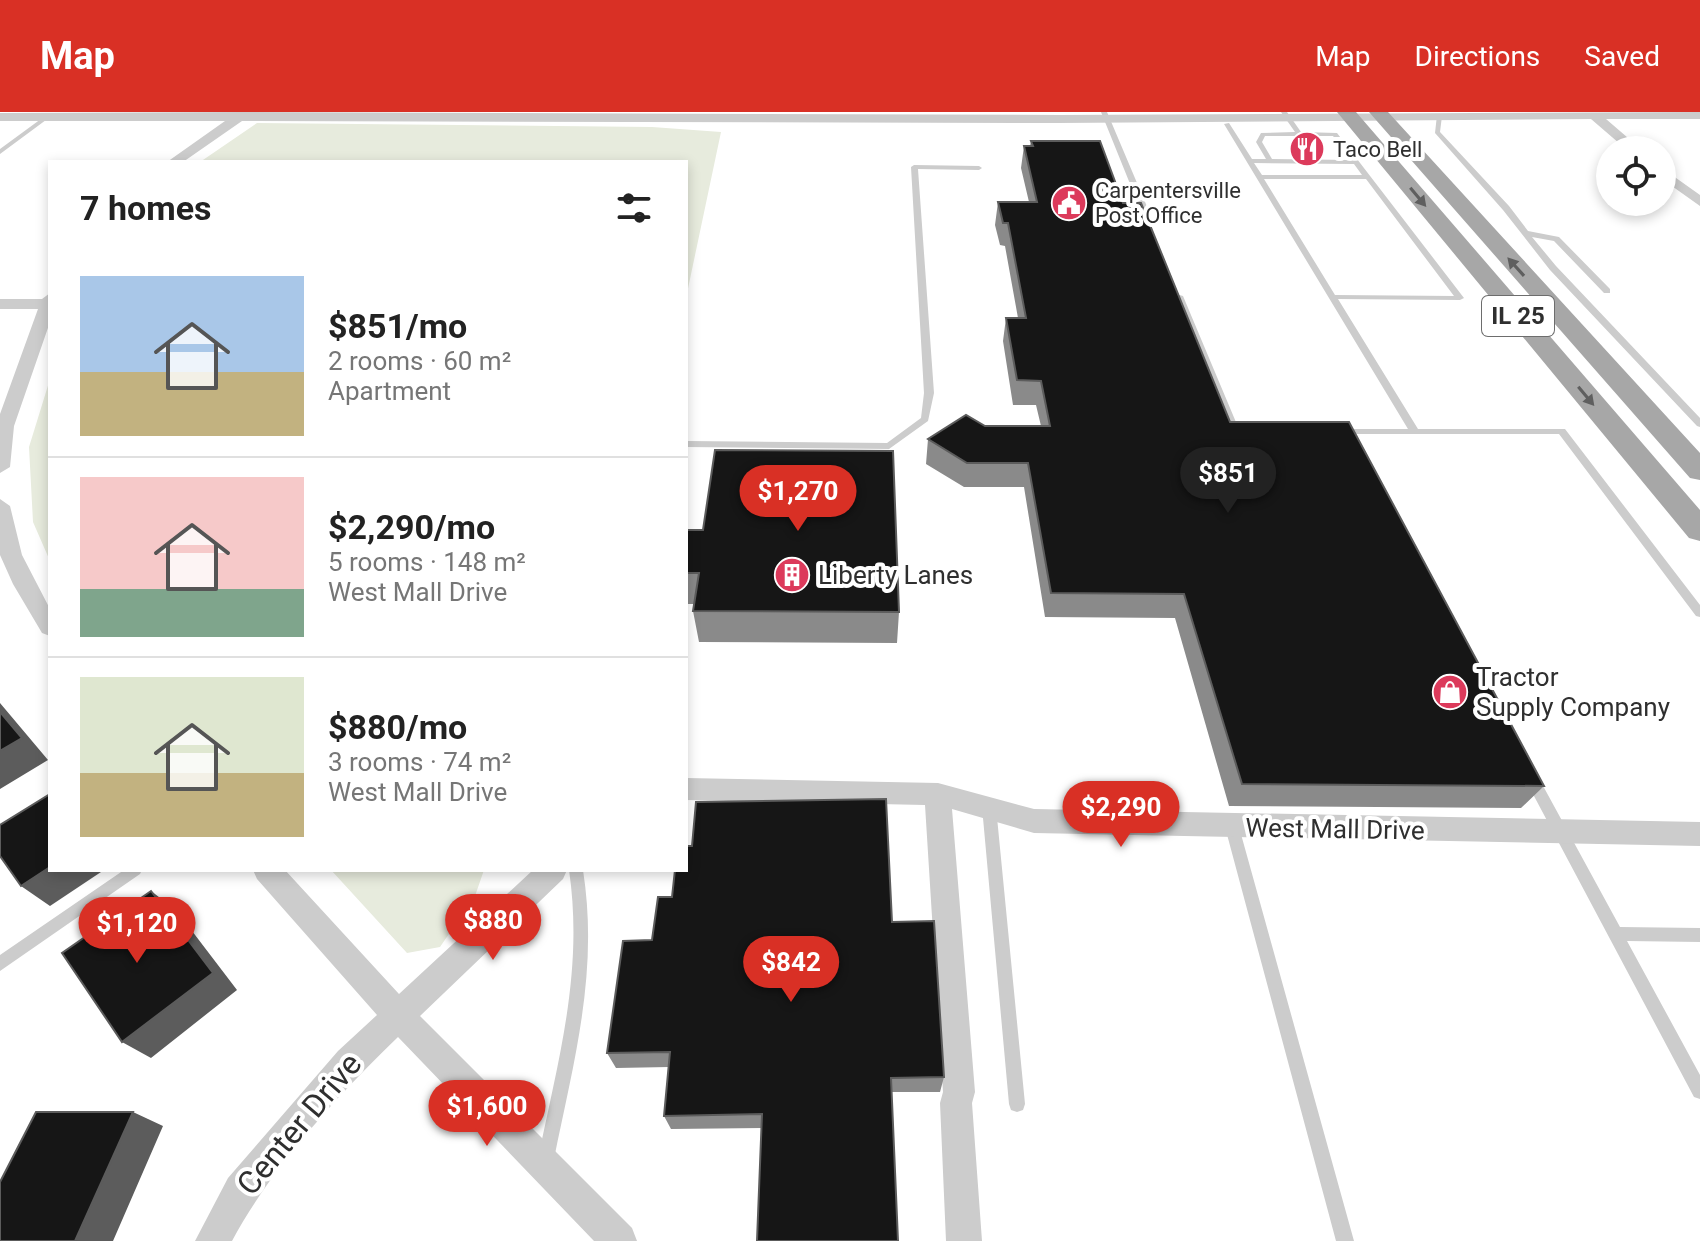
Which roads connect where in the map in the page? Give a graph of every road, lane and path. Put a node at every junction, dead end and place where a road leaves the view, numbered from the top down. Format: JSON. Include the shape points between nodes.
{"nodes":[{"id":1,"x":245,"y":114,"type":"edge"},
{"id":2,"x":1348,"y":114,"type":"edge"},
{"id":3,"x":1379,"y":114,"type":"edge"},
{"id":4,"x":1591,"y":114,"type":"edge"},
{"id":5,"x":863,"y":115,"type":"edge"},
{"id":6,"x":1105,"y":115,"type":"edge"},
{"id":7,"x":1286,"y":115,"type":"edge"},
{"id":8,"x":1700,"y":115,"type":"edge"},
{"id":9,"x":1439,"y":116,"type":"junction"},
{"id":10,"x":0,"y":117,"type":"edge"},
{"id":11,"x":47,"y":117,"type":"junction"},
{"id":12,"x":1227,"y":124,"type":"dead end"},
{"id":13,"x":1299,"y":134,"type":"junction"},
{"id":14,"x":1618,"y":136,"type":"edge"},
{"id":15,"x":0,"y":152,"type":"edge"},
{"id":16,"x":177,"y":160,"type":"edge"},
{"id":17,"x":1250,"y":161,"type":"junction"},
{"id":18,"x":1270,"y":161,"type":"junction"},
{"id":19,"x":1356,"y":162,"type":"junction"},
{"id":20,"x":979,"y":168,"type":"dead end"},
{"id":21,"x":1259,"y":177,"type":"junction"},
{"id":22,"x":1368,"y":177,"type":"junction"},
{"id":23,"x":1676,"y":183,"type":"edge"},
{"id":24,"x":1700,"y":202,"type":"edge"},
{"id":25,"x":1151,"y":227,"type":"edge"},
{"id":26,"x":1525,"y":233,"type":"junction"},
{"id":27,"x":1175,"y":285,"type":"edge"},
{"id":28,"x":1607,"y":291,"type":"dead end"},
{"id":29,"x":1333,"y":297,"type":"junction"},
{"id":30,"x":48,"y":301,"type":"edge"},
{"id":31,"x":0,"y":304,"type":"edge"},
{"id":32,"x":1700,"y":424,"type":"edge"},
{"id":33,"x":1248,"y":430,"type":"edge"},
{"id":34,"x":1332,"y":432,"type":"edge"},
{"id":35,"x":1346,"y":432,"type":"junction"},
{"id":36,"x":1415,"y":432,"type":"junction"},
{"id":37,"x":688,"y":444,"type":"edge"},
{"id":38,"x":1353,"y":444,"type":"edge"},
{"id":39,"x":0,"y":467,"type":"edge"},
{"id":40,"x":1700,"y":471,"type":"edge"},
{"id":41,"x":0,"y":506,"type":"edge"},
{"id":42,"x":1700,"y":530,"type":"edge"},
{"id":43,"x":1700,"y":613,"type":"edge"},
{"id":44,"x":48,"y":624,"type":"edge"},
{"id":45,"x":1523,"y":762,"type":"edge"},
{"id":46,"x":688,"y":789,"type":"edge"},
{"id":47,"x":938,"y":794,"type":"junction"},
{"id":48,"x":989,"y":807,"type":"junction"},
{"id":49,"x":1232,"y":827,"type":"junction"},
{"id":50,"x":1560,"y":832,"type":"junction"},
{"id":51,"x":1700,"y":834,"type":"edge"},
{"id":52,"x":132,"y":872,"type":"edge"},
{"id":53,"x":269,"y":872,"type":"edge"},
{"id":54,"x":551,"y":872,"type":"edge"},
{"id":55,"x":576,"y":872,"type":"edge"},
{"id":56,"x":1615,"y":934,"type":"junction"},
{"id":57,"x":1700,"y":935,"type":"edge"},
{"id":58,"x":0,"y":964,"type":"edge"},
{"id":59,"x":397,"y":1014,"type":"junction"},
{"id":60,"x":1700,"y":1091,"type":"edge"},
{"id":61,"x":1017,"y":1104,"type":"dead end"},
{"id":62,"x":545,"y":1165,"type":"junction"},
{"id":63,"x":213,"y":1241,"type":"edge"},
{"id":64,"x":619,"y":1241,"type":"edge"},
{"id":65,"x":964,"y":1241,"type":"edge"},
{"id":66,"x":1345,"y":1241,"type":"edge"}],
"edges":[{"from":1,"to":5,"type":"street"},
{"from":1,"to":11,"type":"street"},
{"from":1,"to":16,"type":"street"},
{"from":2,"to":3,"type":"street"},
{"from":2,"to":7,"type":"street"},
{"from":2,"to":42,"type":"main road","number":"IL 25","one_way":true},
{"from":3,"to":9,"type":"street"},
{"from":40,"to":3,"type":"main road","number":"IL 25","one_way":true},
{"from":4,"to":8,"type":"street"},
{"from":4,"to":9,"type":"street"},
{"from":4,"to":14,"type":"street"},
{"from":5,"to":6,"type":"street"},
{"from":6,"to":7,"type":"street"},
{"from":6,"to":25,"type":"lane"},
{"from":7,"to":13,"type":"lane"},
{"from":9,"to":26,"type":"lane","via":[[1437,132],[1448,147]]},
{"from":10,"to":11,"type":"street"},
{"from":11,"to":15,"type":"lane"},
{"from":12,"to":17,"type":"lane"},
{"from":13,"to":18,"type":"lane","via":[[1263,134],[1259,142]]},
{"from":13,"to":19,"type":"lane","via":[[1335,134]]},
{"from":17,"to":18,"type":"lane"},
{"from":17,"to":21,"type":"lane"},
{"from":18,"to":19,"type":"lane"},
{"from":19,"to":22,"type":"lane"},
{"from":20,"to":37,"type":"lane","via":[[914,167],[929,393],[925,419],[889,446]]},
{"from":21,"to":22,"type":"lane"},
{"from":21,"to":29,"type":"lane"},
{"from":22,"to":29,"type":"lane","via":[[1460,298]]},
{"from":23,"to":24,"type":"street"},
{"from":26,"to":28,"type":"lane","via":[[1556,239]]},
{"from":26,"to":32,"type":"lane"},
{"from":27,"to":33,"type":"lane","via":[[1234,430]]},
{"from":29,"to":36,"type":"lane"},
{"from":30,"to":31,"type":"street"},
{"from":30,"to":39,"type":"street","via":[[5,426]]},
{"from":34,"to":35,"type":"lane"},
{"from":35,"to":36,"type":"lane"},
{"from":35,"to":38,"type":"lane"},
{"from":36,"to":43,"type":"lane","via":[[1562,431]]},
{"from":41,"to":44,"type":"street","via":[[18,579]]},
{"from":45,"to":50,"type":"lane"},
{"from":46,"to":47,"type":"street","name":"West Mall Drive"},
{"from":47,"to":48,"type":"street","name":"West Mall Drive"},
{"from":47,"to":65,"type":"street"},
{"from":48,"to":49,"type":"street","name":"West Mall Drive","via":[[1034,821]]},
{"from":48,"to":61,"type":"lane"},
{"from":49,"to":50,"type":"street","name":"West Mall Drive"},
{"from":49,"to":66,"type":"lane"},
{"from":50,"to":51,"type":"street","name":"West Mall Drive"},
{"from":50,"to":56,"type":"lane"},
{"from":52,"to":58,"type":"lane"},
{"from":53,"to":59,"type":"street"},
{"from":54,"to":59,"type":"street"},
{"from":55,"to":62,"type":"lane","via":[[583,945]]},
{"from":56,"to":57,"type":"lane"},
{"from":56,"to":60,"type":"lane"},
{"from":59,"to":62,"type":"street"},
{"from":59,"to":63,"type":"street","name":"Center Drive","via":[[240,1190]]},
{"from":62,"to":64,"type":"street"}]}
